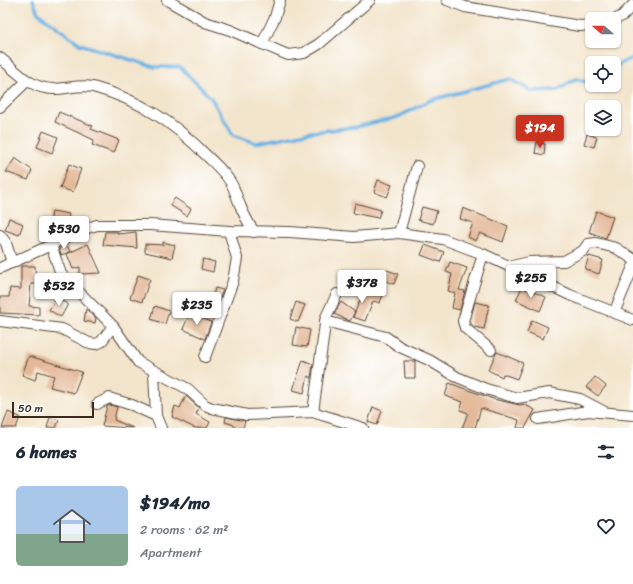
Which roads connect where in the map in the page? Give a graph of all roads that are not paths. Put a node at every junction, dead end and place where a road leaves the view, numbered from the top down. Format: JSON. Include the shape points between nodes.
{"nodes":[{"id":1,"x":167,"y":0,"type":"edge"},
{"id":2,"x":280,"y":0,"type":"edge"},
{"id":3,"x":370,"y":0,"type":"edge"},
{"id":4,"x":447,"y":0,"type":"edge"},
{"id":5,"x":633,"y":5,"type":"edge"},
{"id":6,"x":621,"y":16,"type":"edge"},
{"id":7,"x":585,"y":26,"type":"edge"},
{"id":8,"x":262,"y":44,"type":"junction"},
{"id":9,"x":0,"y":58,"type":"edge"},
{"id":10,"x":27,"y":81,"type":"junction"},
{"id":11,"x":0,"y":107,"type":"edge"},
{"id":12,"x":417,"y":166,"type":"dead end"},
{"id":13,"x":229,"y":231,"type":"junction"},
{"id":14,"x":254,"y":232,"type":"junction"},
{"id":15,"x":399,"y":233,"type":"junction"},
{"id":16,"x":0,"y":235,"type":"edge"},
{"id":17,"x":51,"y":245,"type":"junction"},
{"id":18,"x":483,"y":254,"type":"junction"},
{"id":19,"x":633,"y":259,"type":"edge"},
{"id":20,"x":12,"y":263,"type":"junction"},
{"id":21,"x":512,"y":266,"type":"junction"},
{"id":22,"x":633,"y":267,"type":"edge"},
{"id":23,"x":0,"y":268,"type":"edge"},
{"id":24,"x":337,"y":294,"type":"dead end"},
{"id":25,"x":614,"y":313,"type":"junction"},
{"id":26,"x":633,"y":320,"type":"edge"},
{"id":27,"x":0,"y":321,"type":"edge"},
{"id":28,"x":326,"y":321,"type":"junction"},
{"id":29,"x":113,"y":326,"type":"junction"},
{"id":30,"x":491,"y":350,"type":"dead end"},
{"id":31,"x":206,"y":357,"type":"dead end"},
{"id":32,"x":154,"y":372,"type":"junction"},
{"id":33,"x":97,"y":404,"type":"dead end"},
{"id":34,"x":603,"y":411,"type":"junction"},
{"id":35,"x":314,"y":412,"type":"junction"},
{"id":36,"x":633,"y":414,"type":"edge"},
{"id":37,"x":156,"y":416,"type":"junction"},
{"id":38,"x":538,"y":419,"type":"dead end"},
{"id":39,"x":161,"y":428,"type":"edge"},
{"id":40,"x":363,"y":428,"type":"edge"}],
"edges":[{"from":1,"to":8,"type":"street","via":[[205,22]]},
{"from":2,"to":8,"type":"street"},
{"from":3,"to":8,"type":"street","via":[[319,44],[304,53],[288,54]]},
{"from":4,"to":7,"type":"street","via":[[465,7]]},
{"from":5,"to":6,"type":"street"},
{"from":9,"to":10,"type":"street"},
{"from":10,"to":11,"type":"street"},
{"from":10,"to":14,"type":"street","via":[[42,88],[91,87],[138,103],[168,121],[225,174],[236,191]]},
{"from":12,"to":15,"type":"street"},
{"from":13,"to":14,"type":"street"},
{"from":13,"to":17,"type":"street","via":[[150,225],[97,225],[78,231]]},
{"from":13,"to":31,"type":"street","via":[[237,258],[233,280]]},
{"from":14,"to":15,"type":"street","via":[[354,237]]},
{"from":15,"to":18,"type":"street","via":[[443,239]]},
{"from":16,"to":20,"type":"street","via":[[6,243]]},
{"from":17,"to":20,"type":"street"},
{"from":17,"to":29,"type":"street","via":[[61,274]]},
{"from":18,"to":21,"type":"street"},
{"from":18,"to":30,"type":"street","via":[[463,321],[465,328]]},
{"from":19,"to":21,"type":"street","via":[[616,248],[596,243],[588,244],[583,251],[564,261],[530,262]]},
{"from":20,"to":23,"type":"street"},
{"from":21,"to":25,"type":"street","via":[[570,295]]},
{"from":22,"to":25,"type":"street"},
{"from":24,"to":28,"type":"street"},
{"from":25,"to":26,"type":"street"},
{"from":27,"to":29,"type":"street","via":[[62,329],[96,344],[101,342]]},
{"from":28,"to":34,"type":"street","via":[[386,337],[456,377],[486,389],[517,398],[549,393],[580,399]]},
{"from":28,"to":35,"type":"street"},
{"from":29,"to":32,"type":"street","via":[[138,362]]},
{"from":32,"to":35,"type":"street","via":[[188,389],[212,408],[247,415]]},
{"from":32,"to":37,"type":"street"},
{"from":33,"to":37,"type":"street","via":[[113,398]]},
{"from":34,"to":36,"type":"street"},
{"from":34,"to":38,"type":"street","via":[[568,413]]},
{"from":35,"to":40,"type":"street"},
{"from":37,"to":39,"type":"street"}]}
